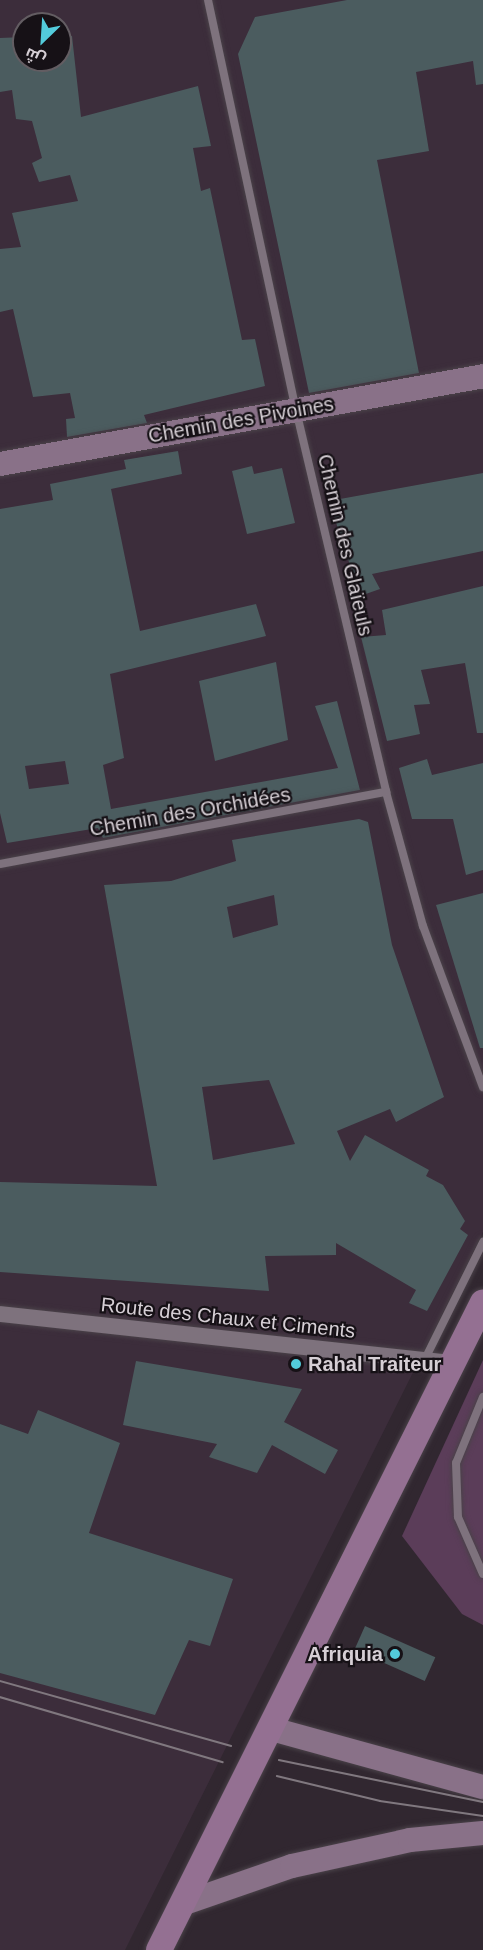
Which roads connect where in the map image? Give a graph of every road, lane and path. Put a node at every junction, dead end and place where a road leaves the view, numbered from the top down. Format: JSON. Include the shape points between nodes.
{"nodes":[{"id":1,"x":208,"y":0,"type":"edge"},
{"id":2,"x":483,"y":376,"type":"edge"},
{"id":3,"x":296,"y":410,"type":"junction"},
{"id":4,"x":0,"y":464,"type":"edge"},
{"id":5,"x":386,"y":792,"type":"junction"},
{"id":6,"x":0,"y":864,"type":"edge"},
{"id":7,"x":483,"y":1087,"type":"edge"},
{"id":8,"x":483,"y":1242,"type":"edge"},
{"id":9,"x":483,"y":1302,"type":"edge"},
{"id":10,"x":0,"y":1314,"type":"edge"},
{"id":11,"x":425,"y":1359,"type":"junction"},
{"id":12,"x":452,"y":1363,"type":"junction"},
{"id":13,"x":483,"y":1397,"type":"edge"},
{"id":14,"x":483,"y":1574,"type":"edge"},
{"id":15,"x":272,"y":1729,"type":"junction"},
{"id":16,"x":483,"y":1787,"type":"edge"},
{"id":17,"x":483,"y":1833,"type":"edge"},
{"id":18,"x":185,"y":1903,"type":"junction"},
{"id":19,"x":159,"y":1950,"type":"edge"}],
"edges":[{"from":1,"to":3,"type":"lane","name":"Chemin des Glaïeuls"},
{"from":2,"to":3,"type":"main road","name":"Chemin des Pivoines"},
{"from":3,"to":4,"type":"main road","name":"Chemin des Pivoines"},
{"from":3,"to":5,"type":"lane","name":"Chemin des Glaïeuls"},
{"from":5,"to":6,"type":"lane","name":"Chemin des Orchidées"},
{"from":5,"to":7,"type":"lane","name":"Chemin des Glaïeuls","via":[[423,926]]},
{"from":8,"to":11,"type":"lane"},
{"from":9,"to":12,"type":"main road"},
{"from":10,"to":11,"type":"street","name":"Route des Chaux et Ciments"},
{"from":11,"to":12,"type":"street","name":"Route des Chaux et Ciments"},
{"from":12,"to":15,"type":"main road"},
{"from":13,"to":14,"type":"lane","via":[[456,1463],[458,1517]]},
{"from":15,"to":16,"type":"main road"},
{"from":15,"to":18,"type":"main road"},
{"from":17,"to":18,"type":"main road","via":[[410,1840],[292,1866]]},
{"from":18,"to":19,"type":"main road"}]}
